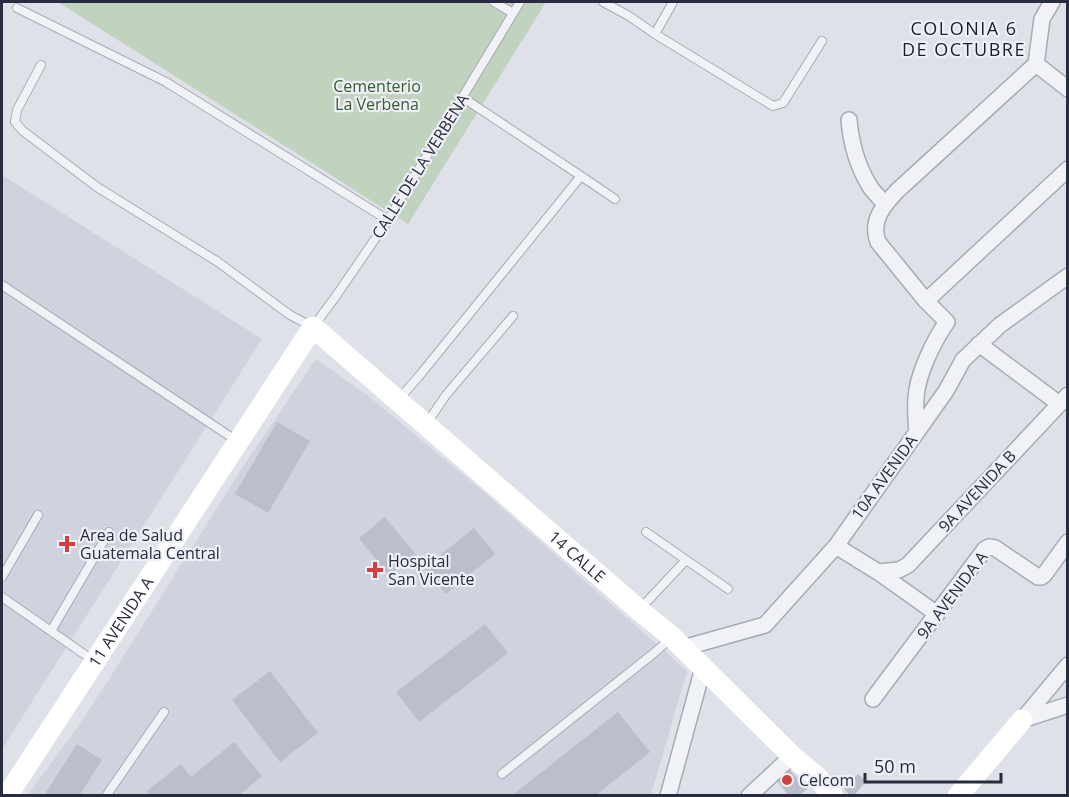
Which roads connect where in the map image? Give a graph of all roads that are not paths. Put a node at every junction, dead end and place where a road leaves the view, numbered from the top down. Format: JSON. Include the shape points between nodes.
{"nodes":[{"id":1,"x":494,"y":2,"type":"edge"},
{"id":2,"x":520,"y":2,"type":"edge"},
{"id":3,"x":603,"y":2,"type":"edge"},
{"id":4,"x":673,"y":2,"type":"edge"},
{"id":5,"x":1052,"y":2,"type":"edge"},
{"id":6,"x":17,"y":8,"type":"dead end"},
{"id":7,"x":513,"y":13,"type":"junction"},
{"id":8,"x":655,"y":34,"type":"junction"},
{"id":9,"x":822,"y":41,"type":"dead end"},
{"id":10,"x":41,"y":64,"type":"dead end"},
{"id":11,"x":1036,"y":64,"type":"junction"},
{"id":12,"x":1068,"y":89,"type":"edge"},
{"id":13,"x":462,"y":97,"type":"junction"},
{"id":14,"x":849,"y":120,"type":"dead end"},
{"id":15,"x":1068,"y":169,"type":"edge"},
{"id":16,"x":581,"y":176,"type":"junction"},
{"id":17,"x":615,"y":199,"type":"dead end"},
{"id":18,"x":885,"y":204,"type":"junction"},
{"id":19,"x":388,"y":220,"type":"junction"},
{"id":20,"x":1068,"y":276,"type":"edge"},
{"id":21,"x":2,"y":285,"type":"edge"},
{"id":22,"x":926,"y":301,"type":"junction"},
{"id":23,"x":513,"y":316,"type":"dead end"},
{"id":24,"x":314,"y":327,"type":"junction"},
{"id":25,"x":979,"y":344,"type":"junction"},
{"id":26,"x":1063,"y":399,"type":"edge"},
{"id":27,"x":398,"y":400,"type":"junction"},
{"id":28,"x":426,"y":424,"type":"junction"},
{"id":29,"x":917,"y":432,"type":"junction"},
{"id":30,"x":238,"y":441,"type":"junction"},
{"id":31,"x":38,"y":515,"type":"dead end"},
{"id":32,"x":109,"y":532,"type":"dead end"},
{"id":33,"x":646,"y":532,"type":"dead end"},
{"id":34,"x":1068,"y":542,"type":"edge"},
{"id":35,"x":836,"y":546,"type":"junction"},
{"id":36,"x":686,"y":560,"type":"junction"},
{"id":37,"x":878,"y":572,"type":"junction"},
{"id":38,"x":2,"y":577,"type":"edge"},
{"id":39,"x":728,"y":589,"type":"dead end"},
{"id":40,"x":2,"y":597,"type":"edge"},
{"id":41,"x":639,"y":610,"type":"junction"},
{"id":42,"x":937,"y":614,"type":"junction"},
{"id":43,"x":51,"y":631,"type":"junction"},
{"id":44,"x":677,"y":642,"type":"junction"},
{"id":45,"x":94,"y":661,"type":"junction"},
{"id":46,"x":1068,"y":665,"type":"edge"},
{"id":47,"x":704,"y":668,"type":"junction"},
{"id":48,"x":873,"y":699,"type":"dead end"},
{"id":49,"x":1068,"y":705,"type":"edge"},
{"id":50,"x":164,"y":712,"type":"dead end"},
{"id":51,"x":1022,"y":720,"type":"junction"},
{"id":52,"x":792,"y":756,"type":"junction"},
{"id":53,"x":502,"y":774,"type":"dead end"},
{"id":54,"x":9,"y":786,"type":"edge"},
{"id":55,"x":106,"y":795,"type":"edge"},
{"id":56,"x":668,"y":795,"type":"edge"},
{"id":57,"x":749,"y":795,"type":"edge"},
{"id":58,"x":833,"y":795,"type":"edge"},
{"id":59,"x":958,"y":795,"type":"edge"}],
"edges":[{"from":1,"to":7,"type":"lane"},
{"from":2,"to":7,"type":"lane","name":"CALLE DE LA VERBENA"},
{"from":3,"to":8,"type":"lane"},
{"from":4,"to":8,"type":"lane"},
{"from":5,"to":11,"type":"street","via":[[1042,19]]},
{"from":6,"to":19,"type":"lane","via":[[166,82]]},
{"from":7,"to":13,"type":"lane","name":"CALLE DE LA VERBENA"},
{"from":8,"to":9,"type":"lane","via":[[773,106],[783,103]]},
{"from":10,"to":24,"type":"lane","via":[[17,110],[15,122],[23,130],[97,187]]},
{"from":11,"to":12,"type":"street"},
{"from":11,"to":18,"type":"street"},
{"from":13,"to":16,"type":"lane"},
{"from":13,"to":19,"type":"lane","name":"CALLE DE LA VERBENA"},
{"from":14,"to":18,"type":"street","via":[[861,168],[870,187]]},
{"from":15,"to":22,"type":"street"},
{"from":16,"to":17,"type":"lane"},
{"from":16,"to":27,"type":"lane"},
{"from":18,"to":22,"type":"street","via":[[875,226],[878,242]]},
{"from":19,"to":24,"type":"lane","name":"CALLE DE LA VERBENA"},
{"from":20,"to":25,"type":"street","name":"10A AVENIDA"},
{"from":21,"to":30,"type":"lane"},
{"from":22,"to":29,"type":"street","via":[[947,322],[924,365],[915,396]]},
{"from":23,"to":28,"type":"lane"},
{"from":24,"to":27,"type":"street","name":"14 CALLE"},
{"from":24,"to":30,"type":"street","name":"11 AVENIDA A"},
{"from":25,"to":26,"type":"street"},
{"from":25,"to":29,"type":"street","name":"10A AVENIDA","via":[[963,360]]},
{"from":26,"to":37,"type":"street","name":"9A AVENIDA B","via":[[908,565]]},
{"from":27,"to":28,"type":"street","name":"14 CALLE"},
{"from":28,"to":41,"type":"street","name":"14 CALLE"},
{"from":29,"to":35,"type":"street","name":"10A AVENIDA"},
{"from":30,"to":45,"type":"street","name":"11 AVENIDA A"},
{"from":31,"to":38,"type":"lane"},
{"from":32,"to":43,"type":"lane"},
{"from":33,"to":36,"type":"lane"},
{"from":34,"to":42,"type":"street","name":"9A AVENIDA A","via":[[1041,577],[995,548],[985,549]]},
{"from":35,"to":37,"type":"street"},
{"from":35,"to":44,"type":"street","name":"10A AVENIDA","via":[[765,625]]},
{"from":36,"to":39,"type":"lane"},
{"from":36,"to":41,"type":"lane"},
{"from":37,"to":42,"type":"street"},
{"from":40,"to":43,"type":"lane"},
{"from":41,"to":44,"type":"street","name":"14 CALLE"},
{"from":42,"to":48,"type":"street","name":"9A AVENIDA A"},
{"from":43,"to":45,"type":"lane"},
{"from":44,"to":47,"type":"street","name":"14 CALLE"},
{"from":44,"to":53,"type":"lane","via":[[654,653]]},
{"from":45,"to":54,"type":"street","name":"11 AVENIDA A"},
{"from":46,"to":51,"type":"street"},
{"from":47,"to":52,"type":"street","name":"14 CALLE"},
{"from":47,"to":56,"type":"street"},
{"from":49,"to":51,"type":"street"},
{"from":50,"to":55,"type":"lane"},
{"from":51,"to":59,"type":"street"},
{"from":52,"to":57,"type":"street"},
{"from":52,"to":58,"type":"street","name":"14 CALLE"}]}
